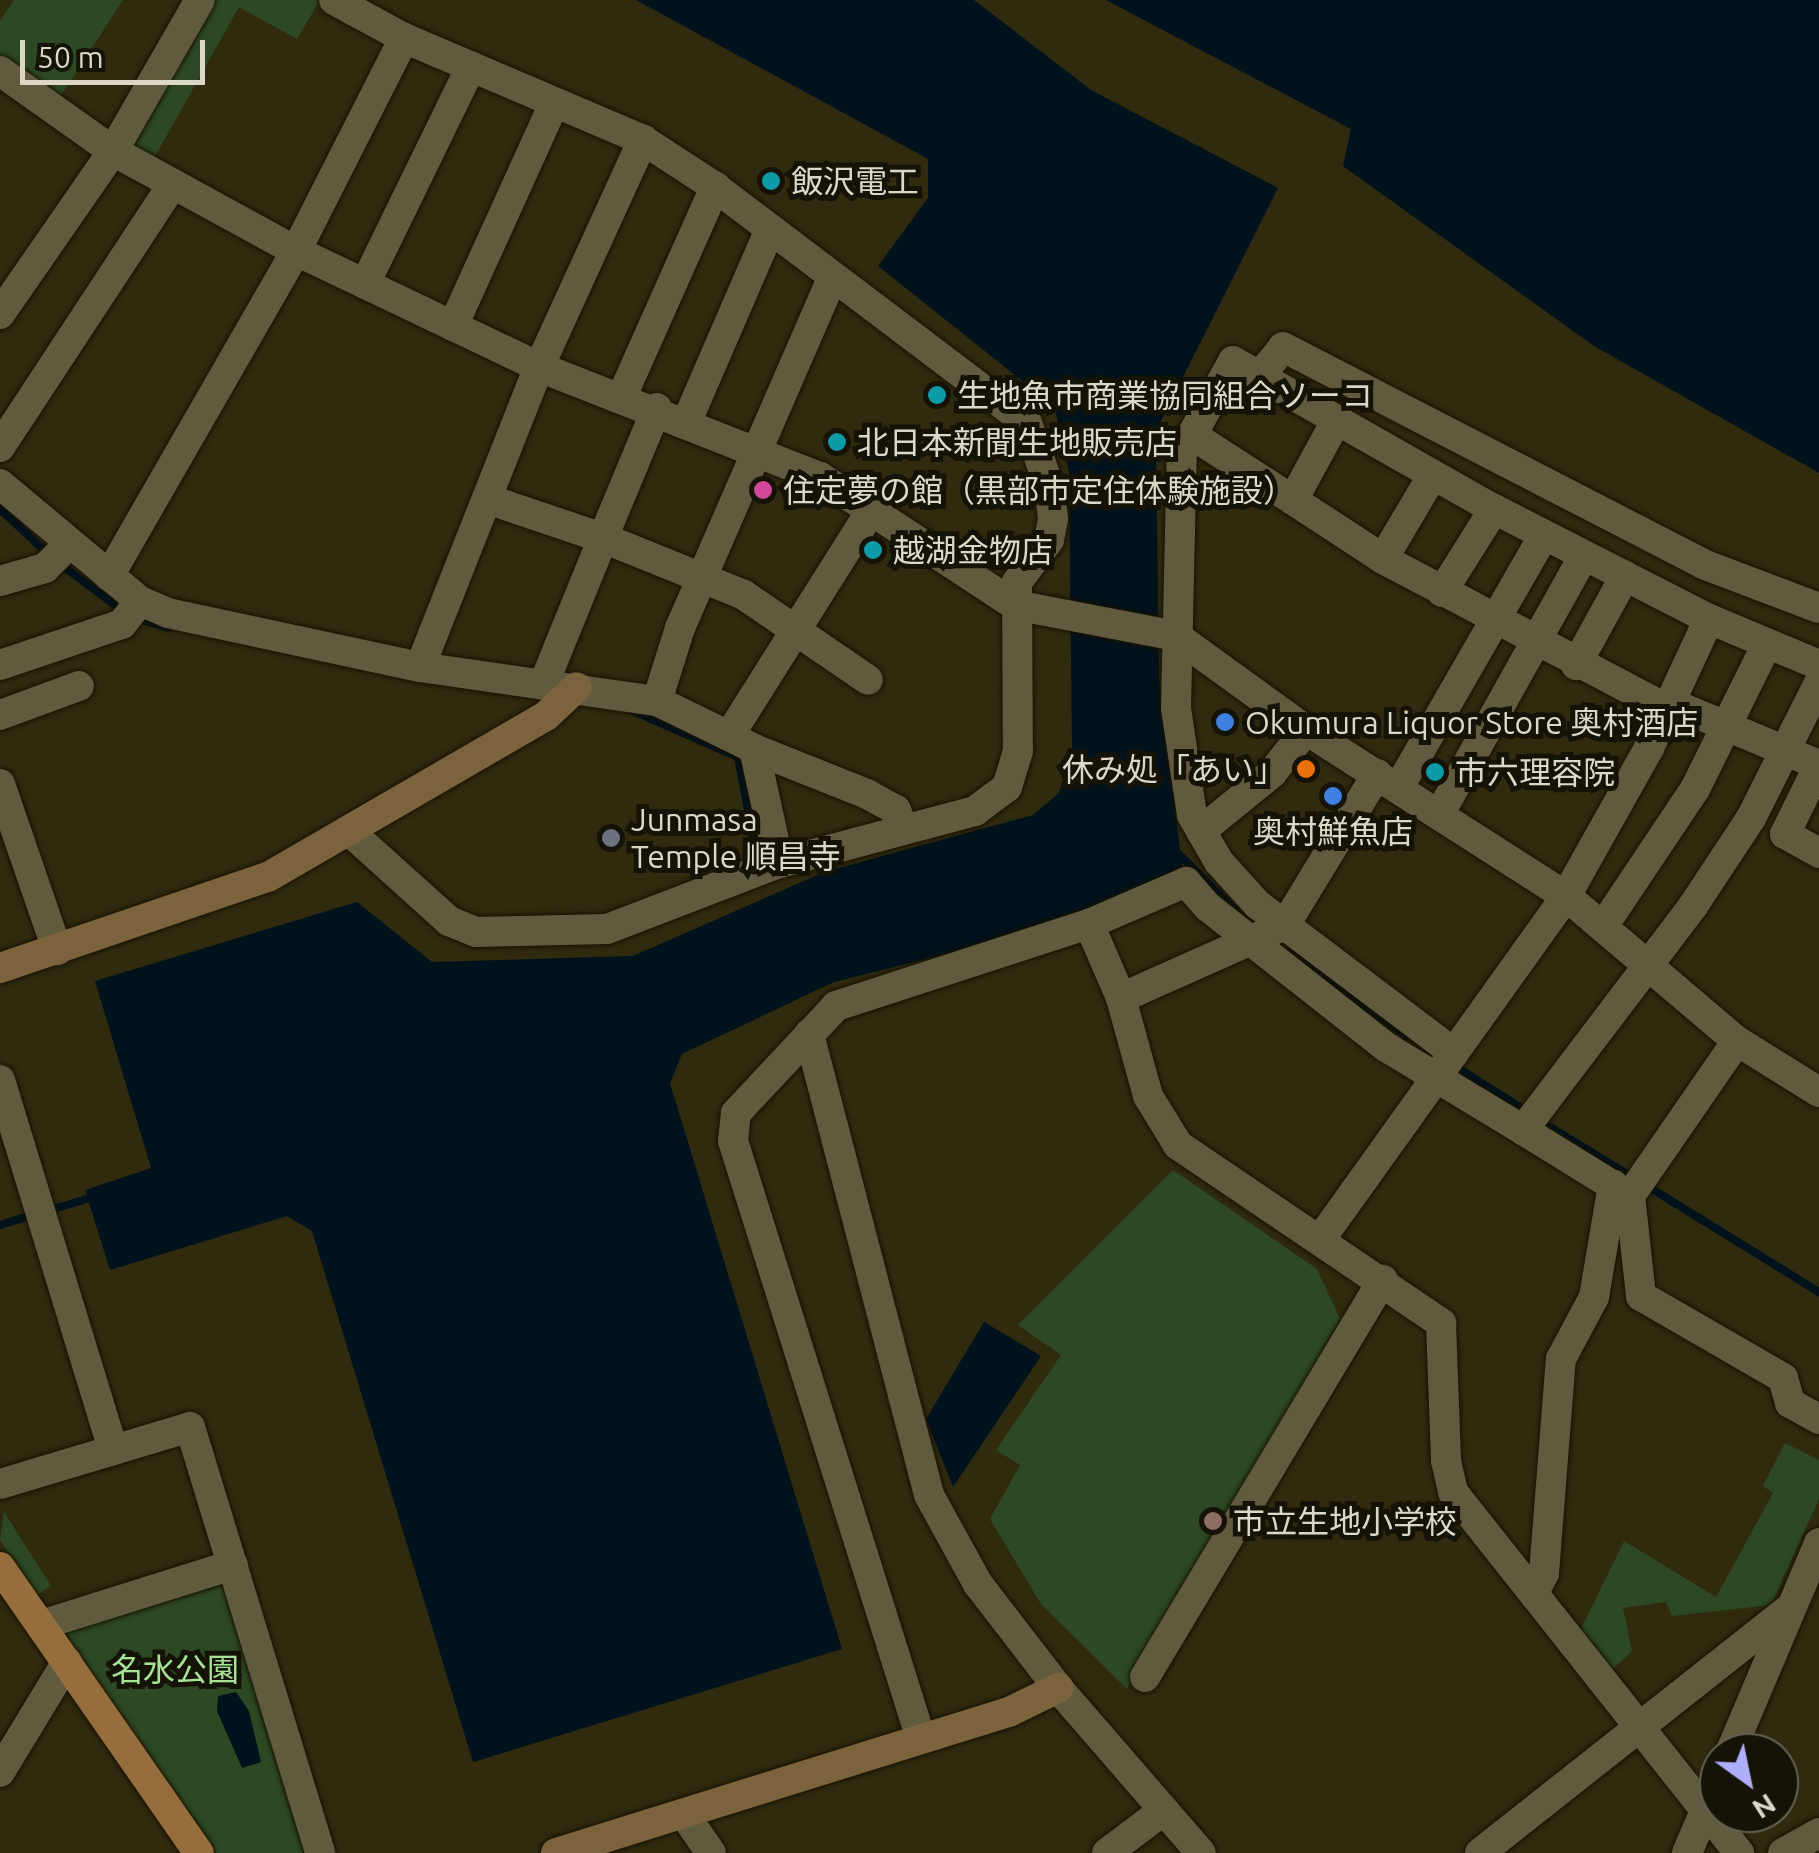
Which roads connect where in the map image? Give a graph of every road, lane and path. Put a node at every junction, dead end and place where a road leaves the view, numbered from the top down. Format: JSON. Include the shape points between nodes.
{"nodes":[{"id":1,"x":334,"y":0,"type":"edge"},
{"id":2,"x":194,"y":2,"type":"edge"},
{"id":3,"x":404,"y":38,"type":"junction"},
{"id":4,"x":472,"y":67,"type":"junction"},
{"id":5,"x":0,"y":71,"type":"edge"},
{"id":6,"x":554,"y":103,"type":"junction"},
{"id":7,"x":643,"y":140,"type":"junction"},
{"id":8,"x":113,"y":151,"type":"junction"},
{"id":9,"x":174,"y":184,"type":"junction"},
{"id":10,"x":715,"y":186,"type":"junction"},
{"id":11,"x":770,"y":229,"type":"junction"},
{"id":12,"x":296,"y":251,"type":"junction"},
{"id":13,"x":832,"y":278,"type":"junction"},
{"id":14,"x":365,"y":284,"type":"junction"},
{"id":15,"x":0,"y":314,"type":"edge"},
{"id":16,"x":453,"y":326,"type":"junction"},
{"id":17,"x":540,"y":367,"type":"junction"},
{"id":18,"x":1260,"y":377,"type":"junction"},
{"id":19,"x":622,"y":394,"type":"junction"},
{"id":20,"x":657,"y":408,"type":"junction"},
{"id":21,"x":687,"y":421,"type":"junction"},
{"id":22,"x":1335,"y":424,"type":"junction"},
{"id":23,"x":1192,"y":434,"type":"junction"},
{"id":24,"x":0,"y":446,"type":"edge"},
{"id":25,"x":761,"y":452,"type":"junction"},
{"id":26,"x":1432,"y":476,"type":"junction"},
{"id":27,"x":0,"y":484,"type":"edge"},
{"id":28,"x":487,"y":499,"type":"junction"},
{"id":29,"x":1293,"y":500,"type":"junction"},
{"id":30,"x":874,"y":507,"type":"junction"},
{"id":31,"x":1494,"y":509,"type":"junction"},
{"id":32,"x":1544,"y":534,"type":"junction"},
{"id":33,"x":603,"y":538,"type":"junction"},
{"id":34,"x":68,"y":545,"type":"junction"},
{"id":35,"x":1584,"y":555,"type":"junction"},
{"id":36,"x":1382,"y":558,"type":"junction"},
{"id":37,"x":109,"y":576,"type":"junction"},
{"id":38,"x":1626,"y":576,"type":"junction"},
{"id":39,"x":702,"y":578,"type":"junction"},
{"id":40,"x":0,"y":580,"type":"edge"},
{"id":41,"x":1442,"y":592,"type":"junction"},
{"id":42,"x":140,"y":601,"type":"junction"},
{"id":43,"x":1022,"y":608,"type":"junction"},
{"id":44,"x":1819,"y":608,"type":"edge"},
{"id":45,"x":1709,"y":619,"type":"junction"},
{"id":46,"x":1496,"y":620,"type":"junction"},
{"id":47,"x":798,"y":627,"type":"junction"},
{"id":48,"x":1170,"y":635,"type":"junction"},
{"id":49,"x":1536,"y":643,"type":"junction"},
{"id":50,"x":1767,"y":644,"type":"junction"},
{"id":51,"x":1576,"y":665,"type":"junction"},
{"id":52,"x":1819,"y":665,"type":"edge"},
{"id":53,"x":0,"y":666,"type":"edge"},
{"id":54,"x":420,"y":667,"type":"junction"},
{"id":55,"x":868,"y":680,"type":"dead end"},
{"id":56,"x":544,"y":683,"type":"junction"},
{"id":57,"x":1819,"y":683,"type":"edge"},
{"id":58,"x":79,"y":686,"type":"dead end"},
{"id":59,"x":577,"y":687,"type":"junction"},
{"id":60,"x":657,"y":701,"type":"junction"},
{"id":61,"x":1670,"y":706,"type":"junction"},
{"id":62,"x":0,"y":715,"type":"edge"},
{"id":63,"x":1732,"y":725,"type":"junction"},
{"id":64,"x":1306,"y":730,"type":"junction"},
{"id":65,"x":742,"y":742,"type":"junction"},
{"id":66,"x":1785,"y":748,"type":"junction"},
{"id":67,"x":1819,"y":765,"type":"edge"},
{"id":68,"x":1388,"y":781,"type":"junction"},
{"id":69,"x":0,"y":784,"type":"edge"},
{"id":70,"x":1440,"y":814,"type":"junction"},
{"id":71,"x":903,"y":828,"type":"junction"},
{"id":72,"x":1200,"y":831,"type":"junction"},
{"id":73,"x":349,"y":832,"type":"junction"},
{"id":74,"x":1819,"y":853,"type":"edge"},
{"id":75,"x":779,"y":862,"type":"junction"},
{"id":76,"x":1566,"y":896,"type":"junction"},
{"id":77,"x":1089,"y":924,"type":"junction"},
{"id":78,"x":1285,"y":925,"type":"junction"},
{"id":79,"x":1604,"y":925,"type":"junction"},
{"id":80,"x":1250,"y":941,"type":"junction"},
{"id":81,"x":57,"y":950,"type":"junction"},
{"id":82,"x":1652,"y":964,"type":"junction"},
{"id":83,"x":0,"y":968,"type":"edge"},
{"id":84,"x":1121,"y":998,"type":"junction"},
{"id":85,"x":808,"y":1034,"type":"junction"},
{"id":86,"x":1737,"y":1041,"type":"junction"},
{"id":87,"x":1454,"y":1053,"type":"junction"},
{"id":88,"x":1435,"y":1079,"type":"junction"},
{"id":89,"x":0,"y":1080,"type":"edge"},
{"id":90,"x":1819,"y":1092,"type":"edge"},
{"id":91,"x":1523,"y":1130,"type":"junction"},
{"id":92,"x":1622,"y":1190,"type":"junction"},
{"id":93,"x":1322,"y":1237,"type":"junction"},
{"id":94,"x":1383,"y":1280,"type":"junction"},
{"id":95,"x":1819,"y":1420,"type":"edge"},
{"id":96,"x":113,"y":1450,"type":"junction"},
{"id":97,"x":0,"y":1484,"type":"edge"},
{"id":98,"x":1816,"y":1558,"type":"edge"},
{"id":99,"x":232,"y":1564,"type":"junction"},
{"id":100,"x":0,"y":1567,"type":"edge"},
{"id":101,"x":1535,"y":1591,"type":"junction"},
{"id":102,"x":1790,"y":1608,"type":"junction"},
{"id":103,"x":41,"y":1625,"type":"junction"},
{"id":104,"x":66,"y":1662,"type":"junction"},
{"id":105,"x":1145,"y":1678,"type":"dead end"},
{"id":106,"x":1058,"y":1688,"type":"junction"},
{"id":107,"x":1641,"y":1726,"type":"junction"},
{"id":108,"x":1738,"y":1733,"type":"edge"},
{"id":109,"x":921,"y":1739,"type":"junction"},
{"id":110,"x":0,"y":1772,"type":"edge"},
{"id":111,"x":1699,"y":1797,"type":"edge"},
{"id":112,"x":1164,"y":1810,"type":"junction"},
{"id":113,"x":684,"y":1814,"type":"junction"},
{"id":114,"x":1699,"y":1825,"type":"edge"},
{"id":115,"x":1819,"y":1833,"type":"edge"},
{"id":116,"x":199,"y":1853,"type":"edge"},
{"id":117,"x":320,"y":1853,"type":"edge"},
{"id":118,"x":556,"y":1853,"type":"edge"},
{"id":119,"x":712,"y":1853,"type":"edge"},
{"id":120,"x":1107,"y":1853,"type":"edge"},
{"id":121,"x":1201,"y":1853,"type":"edge"},
{"id":122,"x":1480,"y":1853,"type":"edge"},
{"id":123,"x":1687,"y":1853,"type":"edge"},
{"id":124,"x":1783,"y":1853,"type":"edge"}],
"edges":[{"from":1,"to":3,"type":"street"},
{"from":2,"to":8,"type":"street"},
{"from":3,"to":4,"type":"street"},
{"from":3,"to":12,"type":"street"},
{"from":4,"to":6,"type":"street"},
{"from":4,"to":14,"type":"street"},
{"from":5,"to":8,"type":"street"},
{"from":6,"to":7,"type":"street"},
{"from":6,"to":16,"type":"street"},
{"from":7,"to":10,"type":"street"},
{"from":7,"to":17,"type":"street"},
{"from":8,"to":9,"type":"street"},
{"from":8,"to":15,"type":"street"},
{"from":9,"to":12,"type":"street"},
{"from":9,"to":24,"type":"street"},
{"from":10,"to":11,"type":"street"},
{"from":10,"to":19,"type":"street"},
{"from":11,"to":13,"type":"street"},
{"from":11,"to":21,"type":"street"},
{"from":12,"to":14,"type":"street"},
{"from":12,"to":37,"type":"street"},
{"from":13,"to":25,"type":"street"},
{"from":13,"to":43,"type":"street","via":[[902,322],[1026,423],[1049,486],[1053,519],[1049,540],[1017,582]]},
{"from":14,"to":16,"type":"street"},
{"from":16,"to":17,"type":"street"},
{"from":17,"to":19,"type":"street"},
{"from":17,"to":28,"type":"street"},
{"from":18,"to":22,"type":"street"},
{"from":18,"to":23,"type":"street","via":[[1233,361]]},
{"from":18,"to":44,"type":"street","via":[[1283,348],[1703,564]]},
{"from":19,"to":20,"type":"street"},
{"from":20,"to":21,"type":"street"},
{"from":20,"to":33,"type":"street"},
{"from":21,"to":25,"type":"street"},
{"from":22,"to":26,"type":"street"},
{"from":22,"to":29,"type":"street"},
{"from":23,"to":29,"type":"street"},
{"from":23,"to":48,"type":"street","via":[[1182,454]]},
{"from":25,"to":30,"type":"street"},
{"from":25,"to":39,"type":"street"},
{"from":26,"to":31,"type":"street"},
{"from":26,"to":36,"type":"street"},
{"from":27,"to":34,"type":"street"},
{"from":28,"to":33,"type":"street"},
{"from":28,"to":54,"type":"street"},
{"from":29,"to":36,"type":"street"},
{"from":30,"to":43,"type":"street"},
{"from":30,"to":47,"type":"street"},
{"from":31,"to":32,"type":"street"},
{"from":31,"to":41,"type":"street"},
{"from":32,"to":35,"type":"street"},
{"from":32,"to":46,"type":"street"},
{"from":33,"to":39,"type":"street"},
{"from":33,"to":56,"type":"street"},
{"from":34,"to":37,"type":"street"},
{"from":34,"to":40,"type":"street","via":[[45,568]]},
{"from":35,"to":38,"type":"street"},
{"from":35,"to":49,"type":"street"},
{"from":36,"to":41,"type":"street"},
{"from":37,"to":42,"type":"street"},
{"from":38,"to":45,"type":"street"},
{"from":38,"to":51,"type":"street"},
{"from":39,"to":47,"type":"street"},
{"from":39,"to":60,"type":"street"},
{"from":41,"to":46,"type":"street"},
{"from":42,"to":53,"type":"street","via":[[122,624]]},
{"from":42,"to":54,"type":"street","via":[[168,613]]},
{"from":43,"to":48,"type":"street"},
{"from":43,"to":71,"type":"street","via":[[1018,752],[1007,788],[975,812]]},
{"from":45,"to":50,"type":"street"},
{"from":45,"to":61,"type":"street"},
{"from":46,"to":49,"type":"street"},
{"from":46,"to":68,"type":"street"},
{"from":47,"to":55,"type":"street"},
{"from":47,"to":65,"type":"street"},
{"from":48,"to":64,"type":"street"},
{"from":48,"to":72,"type":"street","via":[[1192,816]]},
{"from":49,"to":51,"type":"street"},
{"from":49,"to":70,"type":"street"},
{"from":50,"to":52,"type":"street"},
{"from":50,"to":63,"type":"street"},
{"from":51,"to":61,"type":"street"},
{"from":54,"to":56,"type":"street"},
{"from":56,"to":59,"type":"street"},
{"from":57,"to":66,"type":"street"},
{"from":58,"to":62,"type":"street"},
{"from":59,"to":60,"type":"street"},
{"from":59,"to":73,"type":"street","via":[[546,716]]},
{"from":60,"to":65,"type":"street"},
{"from":61,"to":63,"type":"street"},
{"from":61,"to":76,"type":"street"},
{"from":63,"to":66,"type":"street"},
{"from":63,"to":79,"type":"street"},
{"from":64,"to":68,"type":"street"},
{"from":64,"to":72,"type":"street","via":[[1272,773]]},
{"from":65,"to":71,"type":"street","via":[[867,794],[896,810]]},
{"from":65,"to":75,"type":"street"},
{"from":66,"to":67,"type":"street"},
{"from":66,"to":82,"type":"street","via":[[1751,818]]},
{"from":67,"to":74,"type":"street","via":[[1785,834]]},
{"from":68,"to":70,"type":"street"},
{"from":68,"to":78,"type":"street"},
{"from":69,"to":81,"type":"street"},
{"from":70,"to":76,"type":"street"},
{"from":71,"to":75,"type":"street"},
{"from":72,"to":78,"type":"street","via":[[1258,906]]},
{"from":73,"to":75,"type":"street","via":[[449,920],[476,932],[607,929]]},
{"from":73,"to":81,"type":"street","via":[[234,892]]},
{"from":76,"to":79,"type":"street"},
{"from":76,"to":87,"type":"street"},
{"from":77,"to":80,"type":"street","via":[[1186,882]]},
{"from":77,"to":84,"type":"street"},
{"from":77,"to":85,"type":"street","via":[[836,1006]]},
{"from":78,"to":80,"type":"street"},
{"from":78,"to":87,"type":"street"},
{"from":79,"to":82,"type":"street"},
{"from":80,"to":84,"type":"street"},
{"from":80,"to":88,"type":"street"},
{"from":81,"to":83,"type":"street"},
{"from":82,"to":86,"type":"street"},
{"from":82,"to":91,"type":"street"},
{"from":84,"to":93,"type":"street","via":[[1148,1096],[1178,1146]]},
{"from":85,"to":106,"type":"street","via":[[929,1495],[978,1584]]},
{"from":85,"to":109,"type":"street","via":[[736,1112],[733,1141]]},
{"from":86,"to":90,"type":"street"},
{"from":86,"to":92,"type":"street"},
{"from":87,"to":88,"type":"street"},
{"from":88,"to":91,"type":"street"},
{"from":88,"to":93,"type":"street"},
{"from":89,"to":96,"type":"street"},
{"from":91,"to":92,"type":"street"},
{"from":92,"to":95,"type":"street","via":[[1642,1296],[1783,1378],[1790,1403]]},
{"from":92,"to":101,"type":"street","via":[[1594,1297],[1561,1360],[1544,1573]]},
{"from":93,"to":94,"type":"street"},
{"from":94,"to":101,"type":"street","via":[[1441,1323],[1453,1492]]},
{"from":94,"to":105,"type":"street"},
{"from":96,"to":97,"type":"street"},
{"from":96,"to":99,"type":"street","via":[[190,1427]]},
{"from":98,"to":102,"type":"street"},
{"from":99,"to":103,"type":"street"},
{"from":99,"to":117,"type":"street"},
{"from":100,"to":103,"type":"main road"},
{"from":101,"to":107,"type":"street"},
{"from":102,"to":107,"type":"street"},
{"from":102,"to":108,"type":"street"},
{"from":103,"to":104,"type":"main road"},
{"from":104,"to":110,"type":"street"},
{"from":104,"to":116,"type":"main road"},
{"from":106,"to":109,"type":"street","via":[[1009,1712]]},
{"from":106,"to":112,"type":"street"},
{"from":107,"to":111,"type":"street"},
{"from":107,"to":122,"type":"street"},
{"from":109,"to":113,"type":"street"},
{"from":112,"to":120,"type":"street"},
{"from":112,"to":121,"type":"street"},
{"from":113,"to":118,"type":"street"},
{"from":113,"to":119,"type":"street"},
{"from":114,"to":123,"type":"street"},
{"from":115,"to":124,"type":"street"}]}
